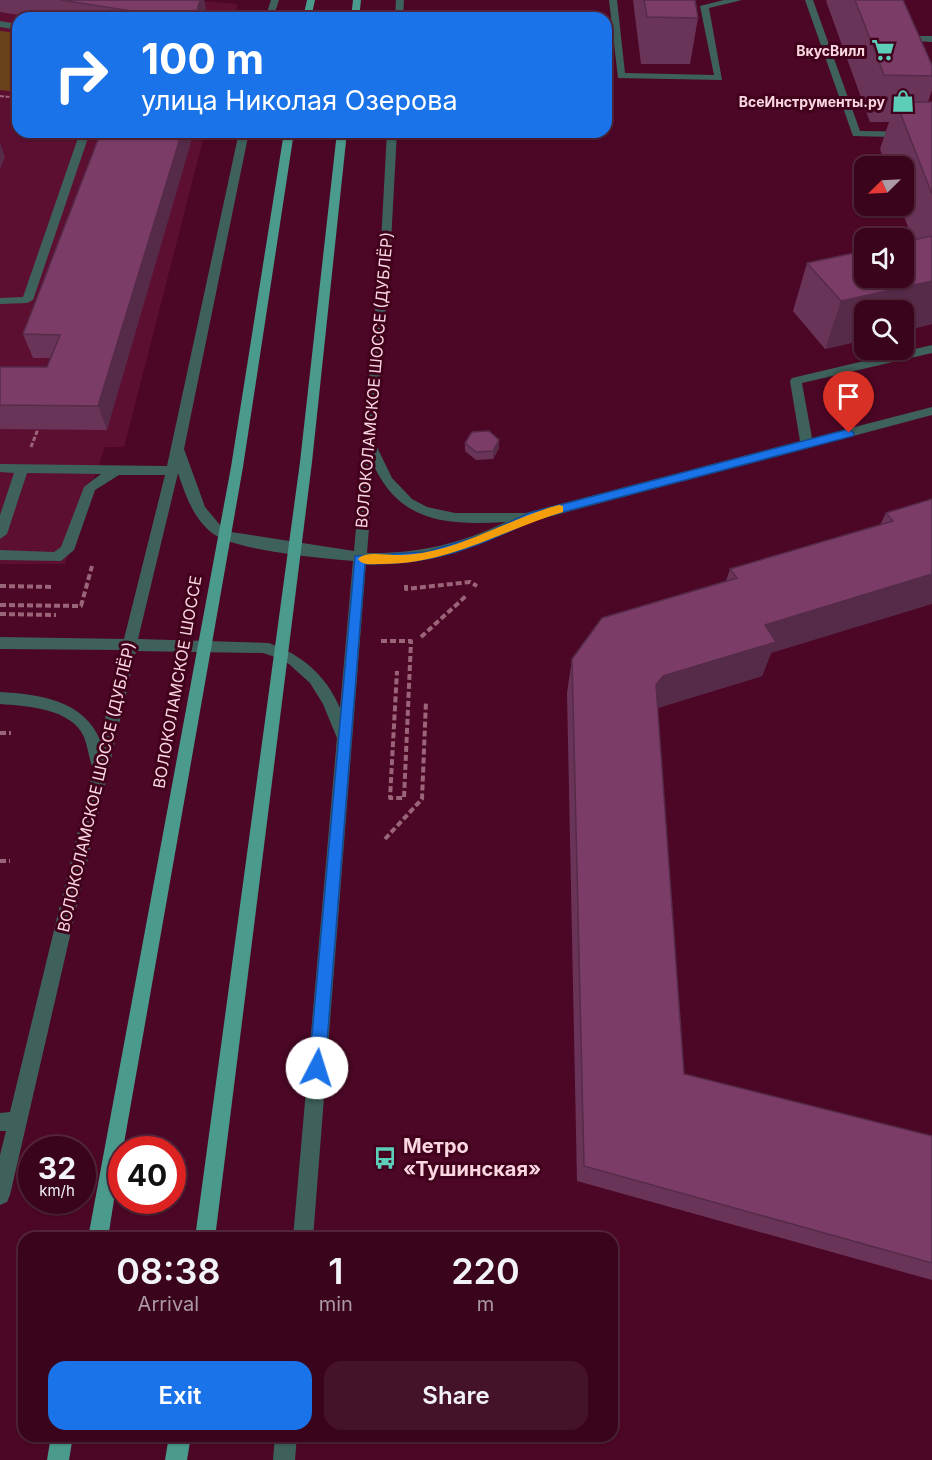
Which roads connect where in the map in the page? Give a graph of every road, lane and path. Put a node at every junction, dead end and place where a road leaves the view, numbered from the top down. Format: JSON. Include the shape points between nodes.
{"nodes":[{"id":1,"x":613,"y":0,"type":"edge"},
{"id":2,"x":738,"y":0,"type":"edge"},
{"id":3,"x":809,"y":0,"type":"edge"},
{"id":4,"x":915,"y":29,"type":"edge"},
{"id":5,"x":919,"y":39,"type":"junction"},
{"id":6,"x":932,"y":39,"type":"edge"},
{"id":7,"x":924,"y":48,"type":"edge"},
{"id":8,"x":932,"y":135,"type":"edge"},
{"id":9,"x":84,"y":138,"type":"edge"},
{"id":10,"x":242,"y":138,"type":"edge"},
{"id":11,"x":288,"y":138,"type":"edge"},
{"id":12,"x":341,"y":138,"type":"edge"},
{"id":13,"x":392,"y":138,"type":"edge"},
{"id":14,"x":0,"y":301,"type":"edge"},
{"id":15,"x":932,"y":349,"type":"edge"},
{"id":16,"x":932,"y":411,"type":"edge"},
{"id":17,"x":38,"y":429,"type":"edge"},
{"id":18,"x":369,"y":441,"type":"junction"},
{"id":19,"x":807,"y":444,"type":"junction"},
{"id":20,"x":178,"y":449,"type":"junction"},
{"id":21,"x":30,"y":450,"type":"dead end"},
{"id":22,"x":0,"y":468,"type":"edge"},
{"id":23,"x":22,"y":469,"type":"junction"},
{"id":24,"x":117,"y":470,"type":"junction"},
{"id":25,"x":172,"y":471,"type":"junction"},
{"id":26,"x":529,"y":517,"type":"junction"},
{"id":27,"x":0,"y":534,"type":"edge"},
{"id":28,"x":0,"y":555,"type":"edge"},
{"id":29,"x":359,"y":559,"type":"junction"},
{"id":30,"x":92,"y":566,"type":"dead end"},
{"id":31,"x":406,"y":585,"type":"dead end"},
{"id":32,"x":0,"y":586,"type":"edge"},
{"id":33,"x":477,"y":586,"type":"dead end"},
{"id":34,"x":53,"y":587,"type":"dead end"},
{"id":35,"x":466,"y":596,"type":"dead end"},
{"id":36,"x":0,"y":605,"type":"edge"},
{"id":37,"x":0,"y":614,"type":"edge"},
{"id":38,"x":56,"y":615,"type":"dead end"},
{"id":39,"x":421,"y":637,"type":"dead end"},
{"id":40,"x":381,"y":640,"type":"dead end"},
{"id":41,"x":0,"y":643,"type":"edge"},
{"id":42,"x":129,"y":644,"type":"junction"},
{"id":43,"x":397,"y":671,"type":"dead end"},
{"id":44,"x":0,"y":698,"type":"edge"},
{"id":45,"x":426,"y":701,"type":"dead end"},
{"id":46,"x":0,"y":733,"type":"edge"},
{"id":47,"x":11,"y":733,"type":"dead end"},
{"id":48,"x":344,"y":739,"type":"junction"},
{"id":49,"x":100,"y":772,"type":"junction"},
{"id":50,"x":385,"y":839,"type":"dead end"},
{"id":51,"x":0,"y":861,"type":"edge"},
{"id":52,"x":10,"y":861,"type":"dead end"},
{"id":53,"x":9,"y":1121,"type":"edge"},
{"id":54,"x":0,"y":1195,"type":"edge"},
{"id":55,"x":99,"y":1232,"type":"edge"},
{"id":56,"x":206,"y":1232,"type":"edge"},
{"id":57,"x":303,"y":1232,"type":"edge"},
{"id":58,"x":61,"y":1442,"type":"edge"},
{"id":59,"x":179,"y":1442,"type":"edge"},
{"id":60,"x":286,"y":1442,"type":"edge"},
{"id":61,"x":58,"y":1460,"type":"edge"},
{"id":62,"x":176,"y":1460,"type":"edge"},
{"id":63,"x":284,"y":1460,"type":"edge"}],
"edges":[{"from":1,"to":2,"type":"street","via":[[621,76],[719,78],[704,6]]},
{"from":3,"to":8,"type":"street","via":[[856,134]]},
{"from":4,"to":5,"type":"street"},
{"from":5,"to":6,"type":"street"},
{"from":5,"to":7,"type":"street"},
{"from":9,"to":14,"type":"street","via":[[27,300]]},
{"from":10,"to":20,"type":"street","name":"ВОЛОКОЛАМСКОЕ ШОССЕ (ДУБЛЁР)"},
{"from":11,"to":55,"type":"main road","name":"ВОЛОКОЛАМСКОЕ ШОССЕ","via":[[237,467]]},
{"from":12,"to":56,"type":"main road","via":[[306,462]]},
{"from":13,"to":18,"type":"street","name":"ВОЛОКОЛАМСКОЕ ШОССЕ (ДУБЛЁР)"},
{"from":15,"to":19,"type":"street","via":[[796,381]]},
{"from":16,"to":19,"type":"street"},
{"from":17,"to":21,"type":"path"},
{"from":18,"to":26,"type":"street","via":[[395,492],[428,512],[455,519]]},
{"from":18,"to":29,"type":"street","name":"ВОЛОКОЛАМСКОЕ ШОССЕ (ДУБЛЁР)"},
{"from":19,"to":26,"type":"street"},
{"from":20,"to":25,"type":"street","name":"ВОЛОКОЛАМСКОЕ ШОССЕ (ДУБЛЁР)"},
{"from":20,"to":29,"type":"street","via":[[198,507],[213,528],[245,541]]},
{"from":22,"to":23,"type":"street"},
{"from":23,"to":24,"type":"street"},
{"from":23,"to":27,"type":"street"},
{"from":24,"to":25,"type":"street"},
{"from":24,"to":28,"type":"street","via":[[90,487],[67,550],[56,556]]},
{"from":25,"to":42,"type":"street","name":"ВОЛОКОЛАМСКОЕ ШОССЕ (ДУБЛЁР)"},
{"from":26,"to":29,"type":"street","via":[[486,538],[426,556],[404,560]]},
{"from":29,"to":48,"type":"street","name":"ВОЛОКОЛАМСКОЕ ШОССЕ (ДУБЛЁР)"},
{"from":30,"to":36,"type":"path","via":[[81,606]]},
{"from":31,"to":33,"type":"path","via":[[406,589],[470,582]]},
{"from":32,"to":34,"type":"path"},
{"from":35,"to":39,"type":"path"},
{"from":37,"to":38,"type":"path"},
{"from":40,"to":43,"type":"path","via":[[411,641],[404,798],[390,798]]},
{"from":41,"to":42,"type":"street"},
{"from":42,"to":48,"type":"street","via":[[264,647],[286,654],[322,685]]},
{"from":42,"to":49,"type":"street","name":"ВОЛОКОЛАМСКОЕ ШОССЕ (ДУБЛЁР)"},
{"from":44,"to":49,"type":"street","via":[[54,707],[78,719],[96,749]]},
{"from":45,"to":50,"type":"path","via":[[422,799]]},
{"from":46,"to":47,"type":"path"},
{"from":48,"to":57,"type":"street","name":"ВОЛОКОЛАМСКОЕ ШОССЕ (ДУБЛЁР)"},
{"from":49,"to":53,"type":"street","name":"ВОЛОКОЛАМСКОЕ ШОССЕ (ДУБЛЁР)"},
{"from":51,"to":52,"type":"path"},
{"from":53,"to":54,"type":"street","name":"ВОЛОКОЛАМСКОЕ ШОССЕ (ДУБЛЁР)"},
{"from":58,"to":61,"type":"main road"},
{"from":59,"to":62,"type":"main road"},
{"from":60,"to":63,"type":"street"}]}
